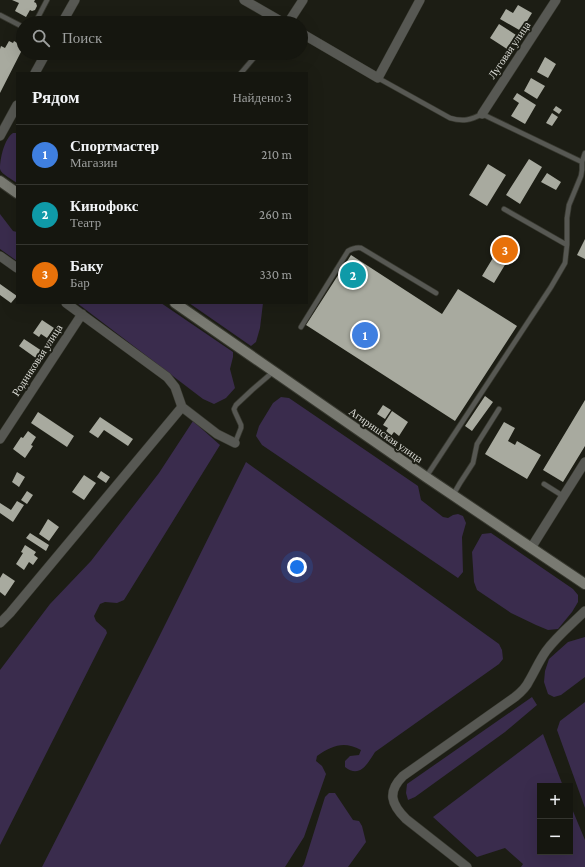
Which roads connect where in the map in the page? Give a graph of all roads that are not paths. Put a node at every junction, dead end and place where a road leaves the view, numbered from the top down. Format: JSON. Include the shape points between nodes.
{"nodes":[{"id":1,"x":47,"y":0,"type":"edge"},
{"id":2,"x":75,"y":0,"type":"edge"},
{"id":3,"x":244,"y":0,"type":"edge"},
{"id":4,"x":303,"y":0,"type":"edge"},
{"id":5,"x":420,"y":0,"type":"edge"},
{"id":6,"x":556,"y":0,"type":"edge"},
{"id":7,"x":0,"y":15,"type":"edge"},
{"id":8,"x":39,"y":16,"type":"edge"},
{"id":9,"x":66,"y":16,"type":"edge"},
{"id":10,"x":272,"y":16,"type":"edge"},
{"id":11,"x":293,"y":16,"type":"edge"},
{"id":12,"x":16,"y":23,"type":"edge"},
{"id":13,"x":308,"y":37,"type":"edge"},
{"id":14,"x":42,"y":60,"type":"edge"},
{"id":15,"x":252,"y":60,"type":"edge"},
{"id":16,"x":35,"y":72,"type":"edge"},
{"id":17,"x":241,"y":72,"type":"edge"},
{"id":18,"x":378,"y":78,"type":"junction"},
{"id":19,"x":16,"y":109,"type":"edge"},
{"id":20,"x":482,"y":114,"type":"junction"},
{"id":21,"x":0,"y":136,"type":"edge"},
{"id":22,"x":585,"y":153,"type":"edge"},
{"id":23,"x":582,"y":162,"type":"junction"},
{"id":24,"x":0,"y":181,"type":"edge"},
{"id":25,"x":16,"y":192,"type":"edge"},
{"id":26,"x":504,"y":208,"type":"dead end"},
{"id":27,"x":567,"y":245,"type":"junction"},
{"id":28,"x":0,"y":257,"type":"edge"},
{"id":29,"x":16,"y":267,"type":"edge"},
{"id":30,"x":436,"y":293,"type":"dead end"},
{"id":31,"x":67,"y":304,"type":"edge"},
{"id":32,"x":176,"y":304,"type":"edge"},
{"id":33,"x":82,"y":314,"type":"junction"},
{"id":34,"x":301,"y":327,"type":"dead end"},
{"id":35,"x":273,"y":372,"type":"junction"},
{"id":36,"x":182,"y":407,"type":"junction"},
{"id":37,"x":499,"y":409,"type":"dead end"},
{"id":38,"x":0,"y":439,"type":"edge"},
{"id":39,"x":235,"y":443,"type":"joint"},
{"id":40,"x":585,"y":462,"type":"edge"},
{"id":41,"x":426,"y":477,"type":"junction"},
{"id":42,"x":581,"y":477,"type":"edge"},
{"id":43,"x":544,"y":484,"type":"dead end"},
{"id":44,"x":453,"y":495,"type":"junction"},
{"id":45,"x":563,"y":496,"type":"junction"},
{"id":46,"x":531,"y":548,"type":"junction"},
{"id":47,"x":585,"y":584,"type":"edge"},
{"id":48,"x":585,"y":611,"type":"edge"},
{"id":49,"x":0,"y":623,"type":"edge"},
{"id":50,"x":461,"y":865,"type":"edge"}],
"edges":[{"from":1,"to":8,"type":"lane"},
{"from":2,"to":9,"type":"street"},
{"from":3,"to":10,"type":"street"},
{"from":4,"to":11,"type":"street"},
{"from":5,"to":18,"type":"street"},
{"from":6,"to":20,"type":"street","name":"Луговая улица"},
{"from":7,"to":12,"type":"lane"},
{"from":13,"to":18,"type":"street"},
{"from":14,"to":16,"type":"street"},
{"from":15,"to":17,"type":"lane"},
{"from":18,"to":20,"type":"lane","via":[[450,118],[468,120]]},
{"from":19,"to":21,"type":"street"},
{"from":20,"to":23,"type":"lane"},
{"from":22,"to":23,"type":"lane"},
{"from":23,"to":27,"type":"lane","via":[[581,176],[569,205]]},
{"from":24,"to":25,"type":"street"},
{"from":26,"to":27,"type":"lane"},
{"from":27,"to":41,"type":"lane","via":[[565,263],[551,287]]},
{"from":28,"to":29,"type":"street"},
{"from":30,"to":34,"type":"lane","via":[[361,248],[352,248]]},
{"from":31,"to":33,"type":"street"},
{"from":32,"to":35,"type":"street","name":"Агиришская улица"},
{"from":33,"to":36,"type":"street","via":[[167,377],[175,387]]},
{"from":33,"to":38,"type":"street","name":"Родниковая улица"},
{"from":35,"to":39,"type":"lane","via":[[236,405],[234,409],[241,428]]},
{"from":35,"to":41,"type":"street","name":"Агиришская улица"},
{"from":36,"to":39,"type":"street","via":[[217,434]]},
{"from":36,"to":49,"type":"street"},
{"from":37,"to":44,"type":"lane","via":[[478,444],[473,463]]},
{"from":40,"to":42,"type":"street"},
{"from":41,"to":44,"type":"street","name":"Агиришская улица"},
{"from":42,"to":45,"type":"street"},
{"from":43,"to":45,"type":"lane"},
{"from":44,"to":46,"type":"street","name":"Агиришская улица"},
{"from":45,"to":46,"type":"street"},
{"from":46,"to":47,"type":"street","name":"Агиришская улица"},
{"from":48,"to":50,"type":"street","via":[[545,652],[523,690],[403,776],[393,788],[392,796],[398,811]]}]}
